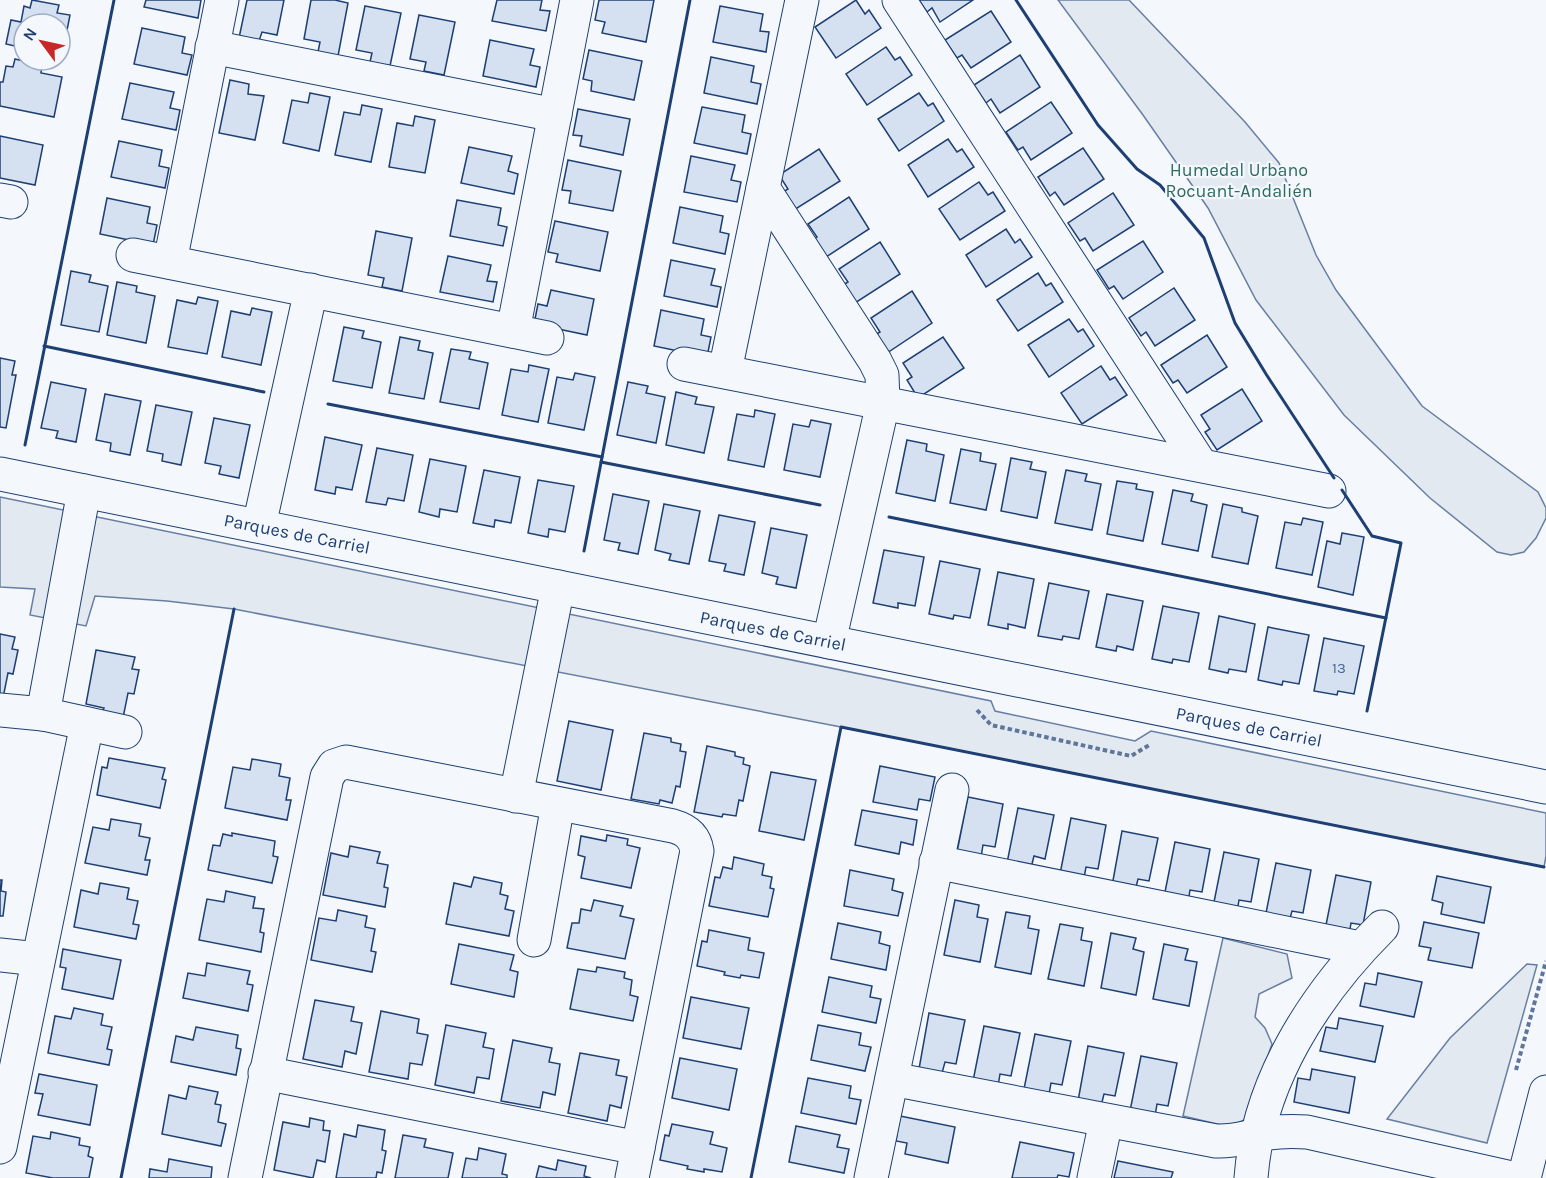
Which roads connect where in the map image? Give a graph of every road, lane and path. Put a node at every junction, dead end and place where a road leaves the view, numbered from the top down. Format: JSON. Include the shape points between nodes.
{"nodes":[{"id":1,"x":222,"y":0,"type":"edge"},
{"id":2,"x":577,"y":0,"type":"edge"},
{"id":3,"x":802,"y":0,"type":"edge"},
{"id":4,"x":899,"y":0,"type":"edge"},
{"id":5,"x":212,"y":47,"type":"junction"},
{"id":6,"x":555,"y":115,"type":"junction"},
{"id":7,"x":763,"y":188,"type":"junction"},
{"id":8,"x":133,"y":255,"type":"dead end"},
{"id":9,"x":170,"y":262,"type":"junction"},
{"id":10,"x":310,"y":290,"type":"junction"},
{"id":11,"x":513,"y":331,"type":"junction"},
{"id":12,"x":547,"y":338,"type":"dead end"},
{"id":13,"x":684,"y":364,"type":"dead end"},
{"id":14,"x":725,"y":371,"type":"junction"},
{"id":15,"x":883,"y":402,"type":"junction"},
{"id":16,"x":1202,"y":465,"type":"junction"},
{"id":17,"x":0,"y":474,"type":"edge"},
{"id":18,"x":84,"y":491,"type":"junction"},
{"id":19,"x":1329,"y":491,"type":"dead end"},
{"id":20,"x":260,"y":526,"type":"junction"},
{"id":21,"x":558,"y":587,"type":"junction"},
{"id":22,"x":829,"y":642,"type":"junction"},
{"id":23,"x":0,"y":710,"type":"edge"},
{"id":24,"x":43,"y":714,"type":"junction"},
{"id":25,"x":87,"y":724,"type":"junction"},
{"id":26,"x":125,"y":732,"type":"dead end"},
{"id":27,"x":1546,"y":787,"type":"edge"},
{"id":28,"x":952,"y":790,"type":"dead end"},
{"id":29,"x":516,"y":796,"type":"junction"},
{"id":30,"x":558,"y":804,"type":"junction"},
{"id":31,"x":936,"y":862,"type":"junction"},
{"id":32,"x":534,"y":940,"type":"dead end"},
{"id":33,"x":0,"y":955,"type":"edge"},
{"id":34,"x":38,"y":959,"type":"junction"},
{"id":35,"x":265,"y":1073,"type":"junction"},
{"id":36,"x":892,"y":1079,"type":"junction"},
{"id":37,"x":1546,"y":1092,"type":"edge"},
{"id":38,"x":1106,"y":1121,"type":"junction"},
{"id":39,"x":1257,"y":1135,"type":"junction"},
{"id":40,"x":0,"y":1147,"type":"edge"},
{"id":41,"x":635,"y":1163,"type":"edge"},
{"id":42,"x":245,"y":1178,"type":"edge"},
{"id":43,"x":871,"y":1178,"type":"edge"},
{"id":44,"x":1094,"y":1178,"type":"edge"},
{"id":45,"x":1251,"y":1178,"type":"edge"},
{"id":46,"x":1512,"y":1178,"type":"edge"},
{"id":47,"x":1524,"y":1178,"type":"edge"}],
"edges":[{"from":1,"to":5,"type":"street"},
{"from":2,"to":6,"type":"street"},
{"from":3,"to":7,"type":"street"},
{"from":4,"to":16,"type":"street"},
{"from":5,"to":6,"type":"street"},
{"from":5,"to":9,"type":"street"},
{"from":6,"to":11,"type":"street"},
{"from":7,"to":14,"type":"street"},
{"from":7,"to":15,"type":"street","via":[[875,361],[882,375]]},
{"from":8,"to":9,"type":"street"},
{"from":9,"to":10,"type":"street"},
{"from":10,"to":11,"type":"street"},
{"from":10,"to":20,"type":"street"},
{"from":11,"to":12,"type":"street"},
{"from":13,"to":14,"type":"street"},
{"from":14,"to":15,"type":"street"},
{"from":15,"to":16,"type":"street"},
{"from":15,"to":22,"type":"street"},
{"from":16,"to":19,"type":"street"},
{"from":17,"to":18,"type":"street","name":"Parques de Carriel"},
{"from":18,"to":20,"type":"street","name":"Parques de Carriel"},
{"from":18,"to":24,"type":"street"},
{"from":20,"to":21,"type":"street","name":"Parques de Carriel"},
{"from":21,"to":22,"type":"street","name":"Parques de Carriel"},
{"from":21,"to":29,"type":"street"},
{"from":22,"to":27,"type":"street","name":"Parques de Carriel"},
{"from":23,"to":24,"type":"street"},
{"from":24,"to":25,"type":"street"},
{"from":25,"to":26,"type":"street"},
{"from":25,"to":34,"type":"street"},
{"from":28,"to":31,"type":"street"},
{"from":29,"to":30,"type":"street"},
{"from":29,"to":35,"type":"street","via":[[346,762],[334,766],[327,777]]},
{"from":30,"to":32,"type":"street"},
{"from":30,"to":41,"type":"street","via":[[673,826],[683,829],[696,843]]},
{"from":31,"to":36,"type":"street"},
{"from":31,"to":39,"type":"street","via":[[1371,937],[1329,986],[1302,1026],[1269,1097]]},
{"from":33,"to":34,"type":"street"},
{"from":34,"to":40,"type":"street"},
{"from":35,"to":41,"type":"street"},
{"from":35,"to":42,"type":"street"},
{"from":36,"to":38,"type":"street"},
{"from":36,"to":43,"type":"street"},
{"from":37,"to":47,"type":"street"},
{"from":38,"to":39,"type":"street","via":[[1216,1141],[1231,1142]]},
{"from":38,"to":44,"type":"street"},
{"from":39,"to":45,"type":"street"},
{"from":39,"to":46,"type":"street","via":[[1307,1132]]}]}
